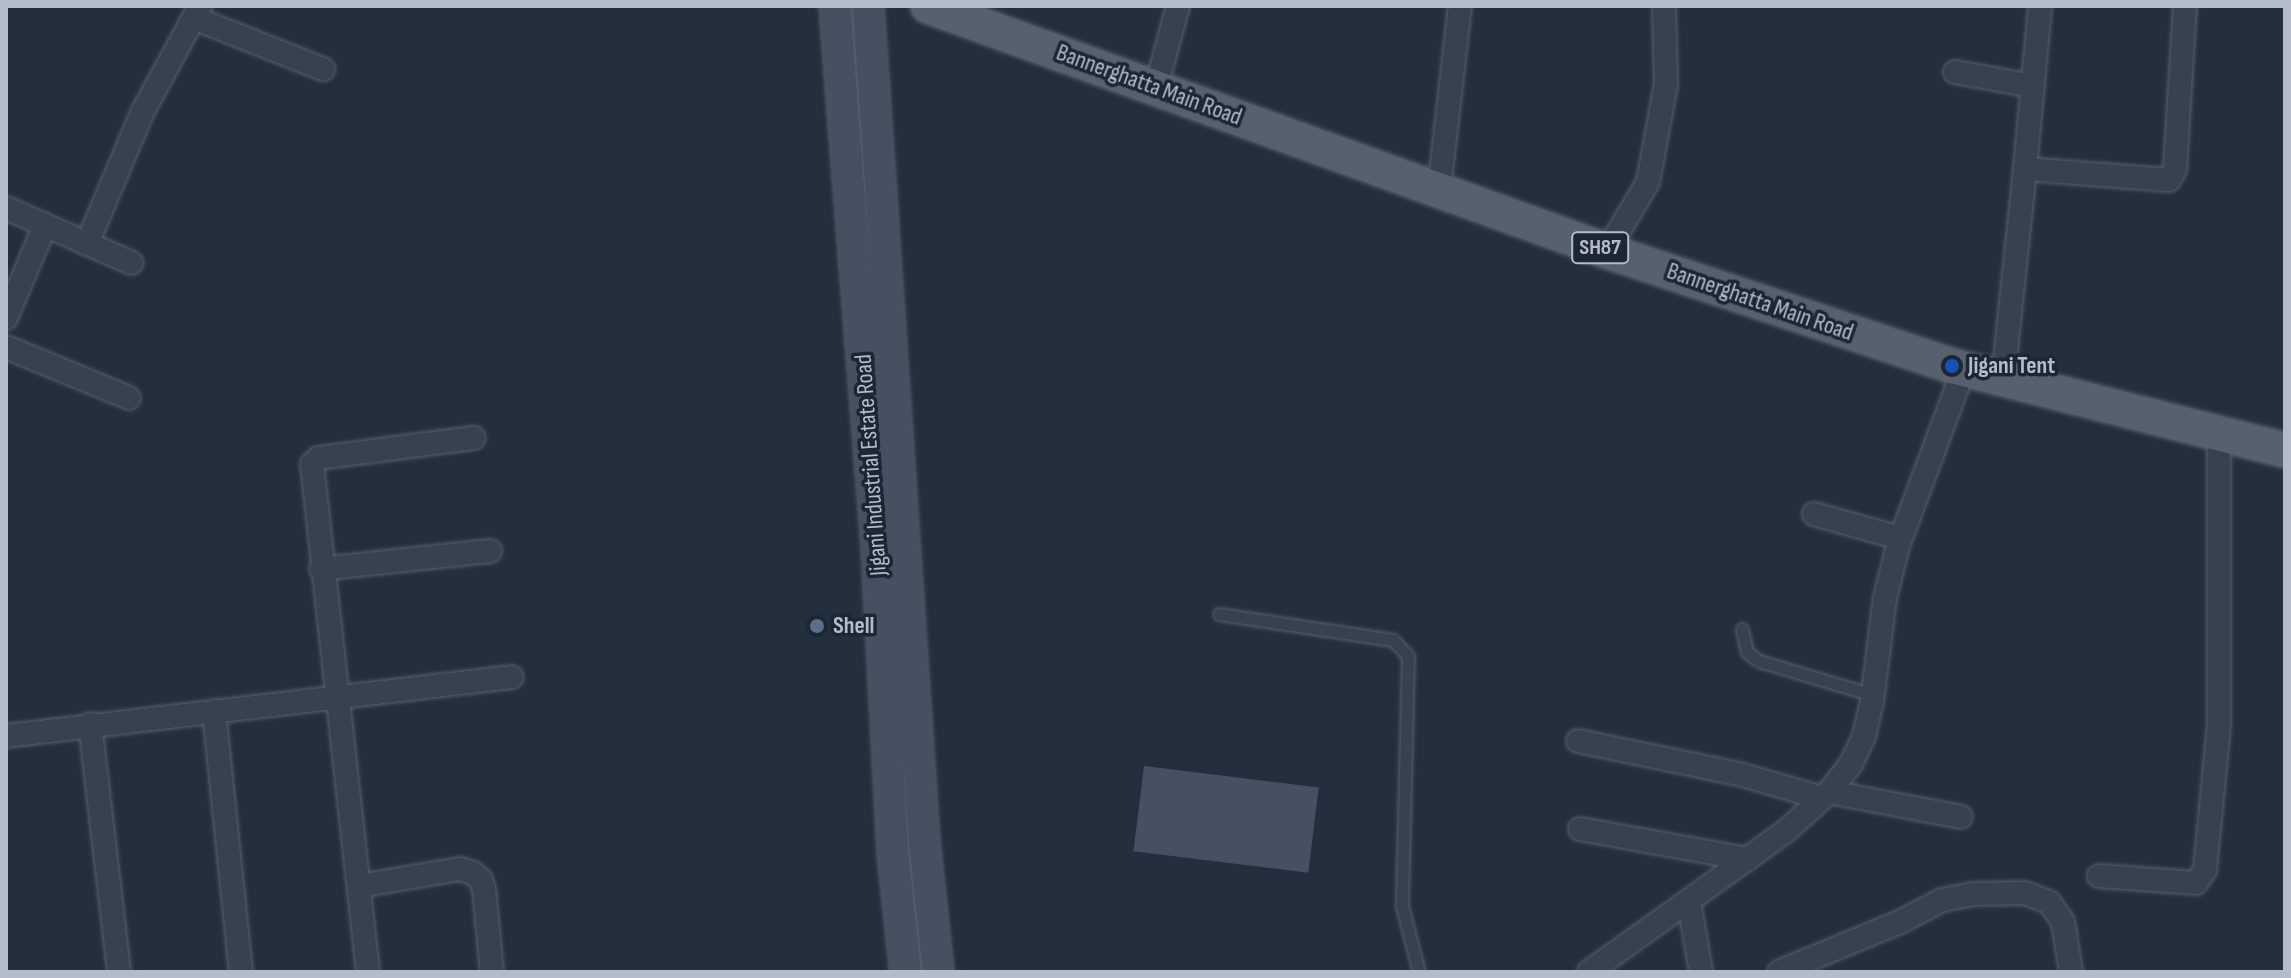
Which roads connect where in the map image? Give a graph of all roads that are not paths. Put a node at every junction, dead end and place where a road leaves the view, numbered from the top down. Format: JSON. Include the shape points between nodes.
{"nodes":[{"id":1,"x":835,"y":6,"type":"edge"},
{"id":2,"x":868,"y":6,"type":"edge"},
{"id":3,"x":928,"y":6,"type":"edge"},
{"id":4,"x":1178,"y":6,"type":"edge"},
{"id":5,"x":1460,"y":6,"type":"edge"},
{"id":6,"x":1664,"y":6,"type":"edge"},
{"id":7,"x":2040,"y":6,"type":"edge"},
{"id":8,"x":2185,"y":6,"type":"edge"},
{"id":9,"x":197,"y":12,"type":"edge"},
{"id":10,"x":323,"y":69,"type":"dead end"},
{"id":11,"x":1955,"y":72,"type":"dead end"},
{"id":12,"x":2033,"y":86,"type":"junction"},
{"id":13,"x":1156,"y":88,"type":"junction"},
{"id":14,"x":2025,"y":169,"type":"junction"},
{"id":15,"x":1439,"y":190,"type":"junction"},
{"id":16,"x":6,"y":208,"type":"edge"},
{"id":17,"x":45,"y":225,"type":"junction"},
{"id":18,"x":87,"y":244,"type":"junction"},
{"id":19,"x":1607,"y":251,"type":"junction"},
{"id":20,"x":132,"y":263,"type":"dead end"},
{"id":21,"x":6,"y":318,"type":"edge"},
{"id":22,"x":6,"y":347,"type":"edge"},
{"id":23,"x":1964,"y":369,"type":"junction"},
{"id":24,"x":2003,"y":379,"type":"junction"},
{"id":25,"x":129,"y":398,"type":"dead end"},
{"id":26,"x":2219,"y":434,"type":"junction"},
{"id":27,"x":474,"y":438,"type":"dead end"},
{"id":28,"x":2285,"y":450,"type":"edge"},
{"id":29,"x":1814,"y":514,"type":"dead end"},
{"id":30,"x":1900,"y":538,"type":"junction"},
{"id":31,"x":490,"y":551,"type":"dead end"},
{"id":32,"x":321,"y":569,"type":"junction"},
{"id":33,"x":1219,"y":614,"type":"dead end"},
{"id":34,"x":1742,"y":629,"type":"dead end"},
{"id":35,"x":512,"y":677,"type":"dead end"},
{"id":36,"x":1873,"y":695,"type":"junction"},
{"id":37,"x":336,"y":697,"type":"junction"},
{"id":38,"x":214,"y":711,"type":"junction"},
{"id":39,"x":90,"y":724,"type":"junction"},
{"id":40,"x":6,"y":736,"type":"edge"},
{"id":41,"x":1578,"y":741,"type":"dead end"},
{"id":42,"x":1826,"y":795,"type":"junction"},
{"id":43,"x":1961,"y":817,"type":"dead end"},
{"id":44,"x":1580,"y":829,"type":"dead end"},
{"id":45,"x":1747,"y":859,"type":"junction"},
{"id":46,"x":2099,"y":876,"type":"dead end"},
{"id":47,"x":359,"y":886,"type":"junction"},
{"id":48,"x":1689,"y":902,"type":"junction"},
{"id":49,"x":119,"y":972,"type":"edge"},
{"id":50,"x":241,"y":972,"type":"edge"},
{"id":51,"x":368,"y":972,"type":"edge"},
{"id":52,"x":492,"y":972,"type":"edge"},
{"id":53,"x":906,"y":972,"type":"edge"},
{"id":54,"x":938,"y":972,"type":"edge"},
{"id":55,"x":1419,"y":972,"type":"edge"},
{"id":56,"x":1589,"y":972,"type":"edge"},
{"id":57,"x":1701,"y":972,"type":"edge"},
{"id":58,"x":1779,"y":972,"type":"edge"},
{"id":59,"x":2071,"y":972,"type":"edge"}],
"edges":[{"from":1,"to":53,"type":"main road","name":"Jigani Industrial Estate Road","via":[[877,544],[893,851]]},
{"from":2,"to":54,"type":"main road","name":"Jigani Industrial Estate Road","via":[[924,842]]},
{"from":3,"to":13,"type":"main road","name":"Bannerghatta Main Road","number":"SH87"},
{"from":4,"to":13,"type":"street"},
{"from":5,"to":15,"type":"street"},
{"from":6,"to":19,"type":"street","via":[[1666,84],[1648,182]]},
{"from":7,"to":12,"type":"street"},
{"from":8,"to":14,"type":"street","via":[[2175,169],[2169,180]]},
{"from":9,"to":10,"type":"street"},
{"from":9,"to":18,"type":"street","via":[[142,113]]},
{"from":11,"to":12,"type":"street"},
{"from":12,"to":14,"type":"street"},
{"from":13,"to":15,"type":"main road","name":"Bannerghatta Main Road","number":"SH87"},
{"from":14,"to":24,"type":"street"},
{"from":15,"to":19,"type":"main road","name":"Bannerghatta Main Road","number":"SH87"},
{"from":16,"to":17,"type":"street"},
{"from":17,"to":18,"type":"street"},
{"from":17,"to":21,"type":"street"},
{"from":18,"to":20,"type":"street"},
{"from":19,"to":23,"type":"main road","name":"Bannerghatta Main Road","number":"SH87"},
{"from":22,"to":25,"type":"street"},
{"from":23,"to":24,"type":"main road","name":"Bannerghatta Main Road","number":"SH87"},
{"from":23,"to":30,"type":"street"},
{"from":24,"to":26,"type":"main road","name":"Bannerghatta Main Road","number":"SH87"},
{"from":26,"to":28,"type":"main road","name":"Bannerghatta Main Road","number":"SH87"},
{"from":26,"to":46,"type":"street","via":[[2219,725],[2205,870],[2196,883]]},
{"from":27,"to":32,"type":"street","via":[[314,460]]},
{"from":29,"to":30,"type":"street"},
{"from":30,"to":36,"type":"street","via":[[1885,598]]},
{"from":31,"to":32,"type":"street"},
{"from":32,"to":37,"type":"street"},
{"from":33,"to":55,"type":"lane","via":[[1393,640],[1408,656],[1402,906]]},
{"from":34,"to":36,"type":"lane","via":[[1747,652],[1759,661]]},
{"from":35,"to":37,"type":"street"},
{"from":36,"to":42,"type":"street","via":[[1851,764]]},
{"from":37,"to":38,"type":"street"},
{"from":37,"to":47,"type":"street"},
{"from":38,"to":39,"type":"street"},
{"from":38,"to":50,"type":"street"},
{"from":39,"to":40,"type":"street"},
{"from":39,"to":49,"type":"street"},
{"from":41,"to":42,"type":"street"},
{"from":42,"to":43,"type":"street"},
{"from":42,"to":45,"type":"street"},
{"from":44,"to":45,"type":"street"},
{"from":45,"to":48,"type":"street"},
{"from":47,"to":51,"type":"street"},
{"from":47,"to":52,"type":"street","via":[[460,869],[473,873],[484,889]]},
{"from":48,"to":56,"type":"street"},
{"from":48,"to":57,"type":"street"},
{"from":58,"to":59,"type":"street","via":[[1942,900],[2025,893],[2049,902],[2063,922]]}]}
